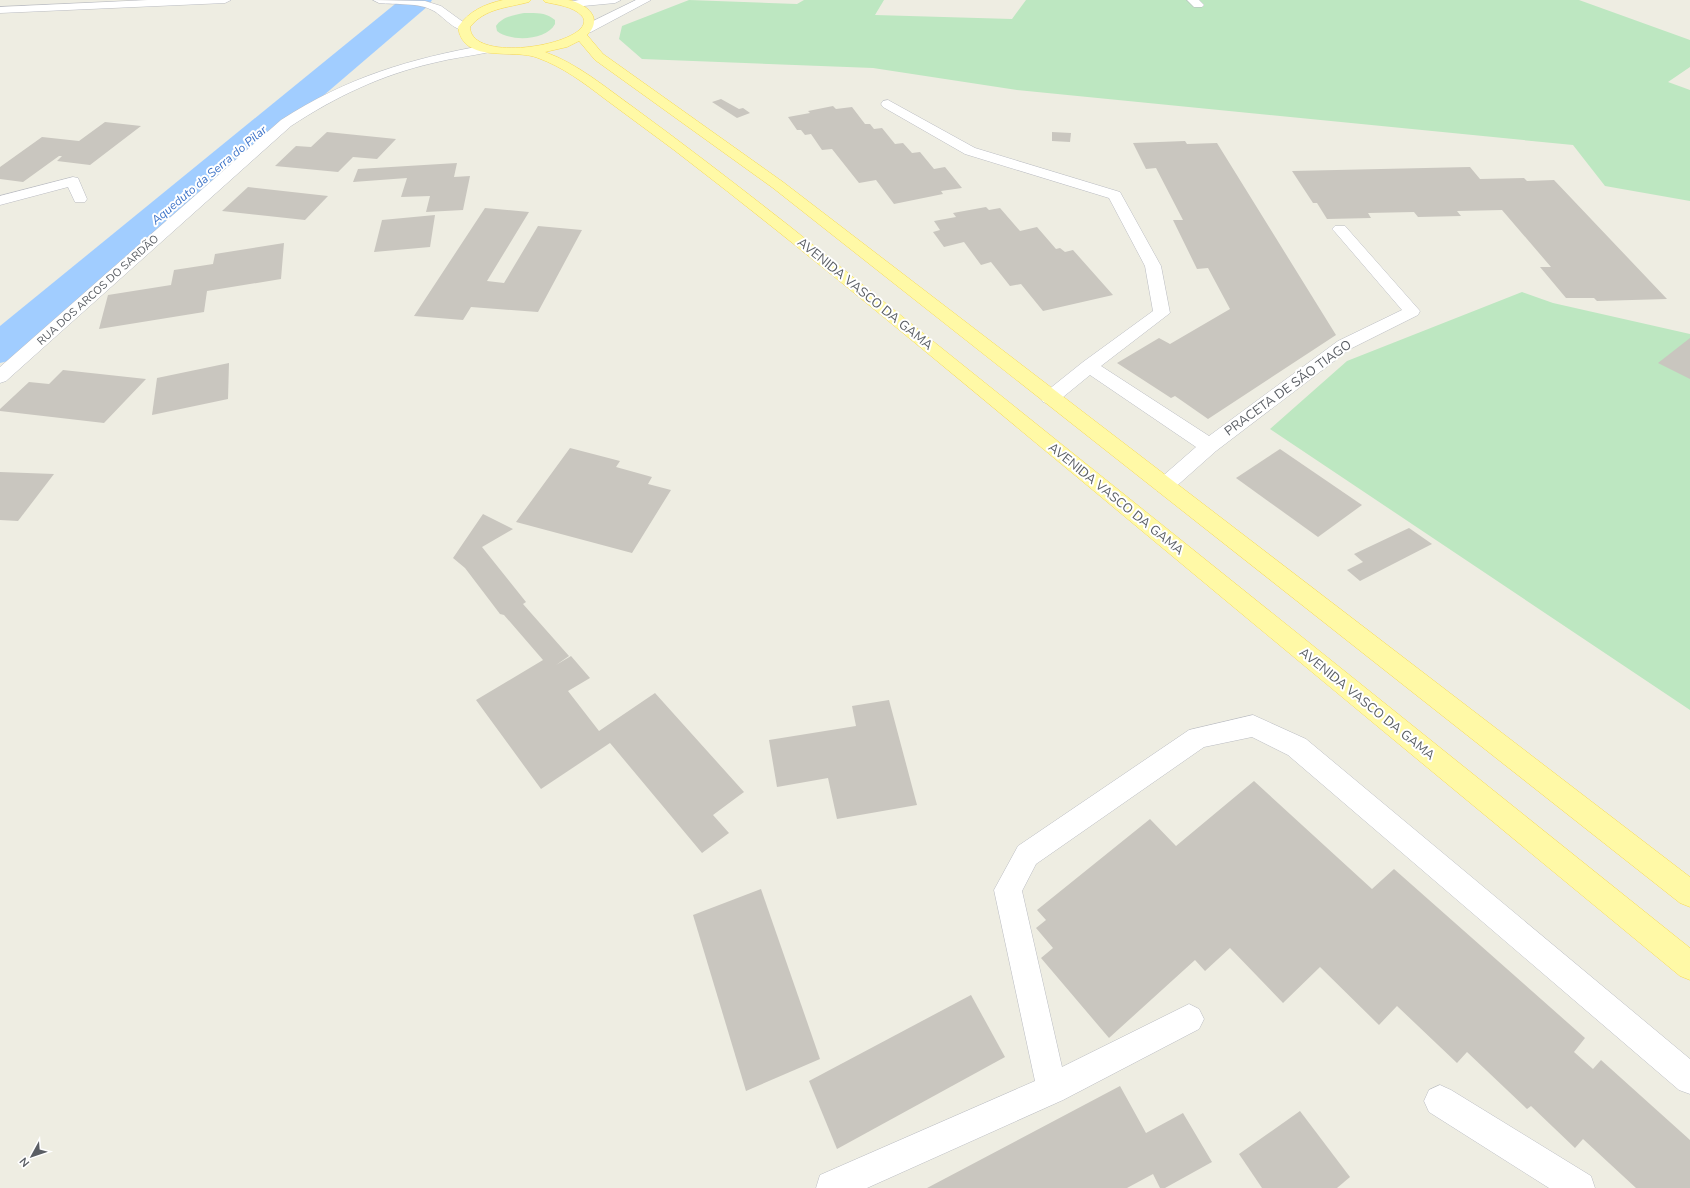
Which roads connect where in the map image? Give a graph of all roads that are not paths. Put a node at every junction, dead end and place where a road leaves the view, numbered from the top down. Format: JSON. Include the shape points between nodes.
{"nodes":[{"id":1,"x":225,"y":0,"type":"edge"},
{"id":2,"x":380,"y":0,"type":"edge"},
{"id":3,"x":518,"y":0,"type":"edge"},
{"id":4,"x":549,"y":0,"type":"edge"},
{"id":5,"x":615,"y":0,"type":"edge"},
{"id":6,"x":645,"y":0,"type":"edge"},
{"id":7,"x":573,"y":4,"type":"junction"},
{"id":8,"x":0,"y":10,"type":"edge"},
{"id":9,"x":464,"y":27,"type":"junction"},
{"id":10,"x":584,"y":32,"type":"junction"},
{"id":11,"x":486,"y":49,"type":"junction"},
{"id":12,"x":530,"y":51,"type":"junction"},
{"id":13,"x":888,"y":104,"type":"dead end"},
{"id":14,"x":80,"y":199,"type":"dead end"},
{"id":15,"x":0,"y":201,"type":"edge"},
{"id":16,"x":1340,"y":229,"type":"dead end"},
{"id":17,"x":1089,"y":366,"type":"junction"},
{"id":18,"x":0,"y":377,"type":"edge"},
{"id":19,"x":1050,"y":398,"type":"junction"},
{"id":20,"x":1209,"y":446,"type":"junction"},
{"id":21,"x":1164,"y":486,"type":"junction"},
{"id":22,"x":1690,"y":894,"type":"edge"},
{"id":23,"x":1690,"y":966,"type":"edge"},
{"id":24,"x":1189,"y":1019,"type":"dead end"},
{"id":25,"x":1690,"y":1079,"type":"edge"},
{"id":26,"x":1052,"y":1089,"type":"junction"},
{"id":27,"x":1440,"y":1101,"type":"dead end"},
{"id":28,"x":832,"y":1187,"type":"dead end"},
{"id":29,"x":1579,"y":1188,"type":"edge"}],
"edges":[{"from":1,"to":8,"type":"street"},
{"from":2,"to":9,"type":"street","via":[[421,3],[436,8]]},
{"from":3,"to":9,"type":"main road","via":[[481,12],[473,16]]},
{"from":4,"to":7,"type":"main road"},
{"from":5,"to":7,"type":"street"},
{"from":6,"to":10,"type":"street"},
{"from":7,"to":10,"type":"main road","via":[[588,15],[590,21]]},
{"from":9,"to":11,"type":"main road","name":"AVENIDA VASCO DA GAMA","via":[[465,36],[472,43]]},
{"from":10,"to":12,"type":"main road","name":"AVENIDA VASCO DA GAMA","via":[[559,45]]},
{"from":10,"to":19,"type":"main road","via":[[588,46],[599,57],[778,185]]},
{"from":11,"to":12,"type":"main road","name":"AVENIDA VASCO DA GAMA","via":[[507,52]]},
{"from":11,"to":18,"type":"street","name":"RUA DOS ARCOS DO SARDÃO","via":[[421,61],[388,71],[314,104],[286,123]]},
{"from":12,"to":23,"type":"main road","name":"AVENIDA VASCO DA GAMA","via":[[557,60],[761,210]]},
{"from":13,"to":17,"type":"street","via":[[970,150],[1115,195],[1153,266],[1162,313]]},
{"from":14,"to":15,"type":"street","via":[[73,181]]},
{"from":16,"to":20,"type":"street","name":"PRACETA DE SÃO TIAGO","via":[[1412,311],[1344,345]]},
{"from":17,"to":19,"type":"street"},
{"from":17,"to":20,"type":"street"},
{"from":19,"to":21,"type":"main road"},
{"from":20,"to":21,"type":"street","name":"PRACETA DE SÃO TIAGO"},
{"from":21,"to":22,"type":"main road"},
{"from":24,"to":26,"type":"street"},
{"from":25,"to":26,"type":"street","via":[[1297,747],[1253,726],[1198,738],[1027,855],[1008,890]]},
{"from":26,"to":28,"type":"street"},
{"from":27,"to":29,"type":"street"}]}
